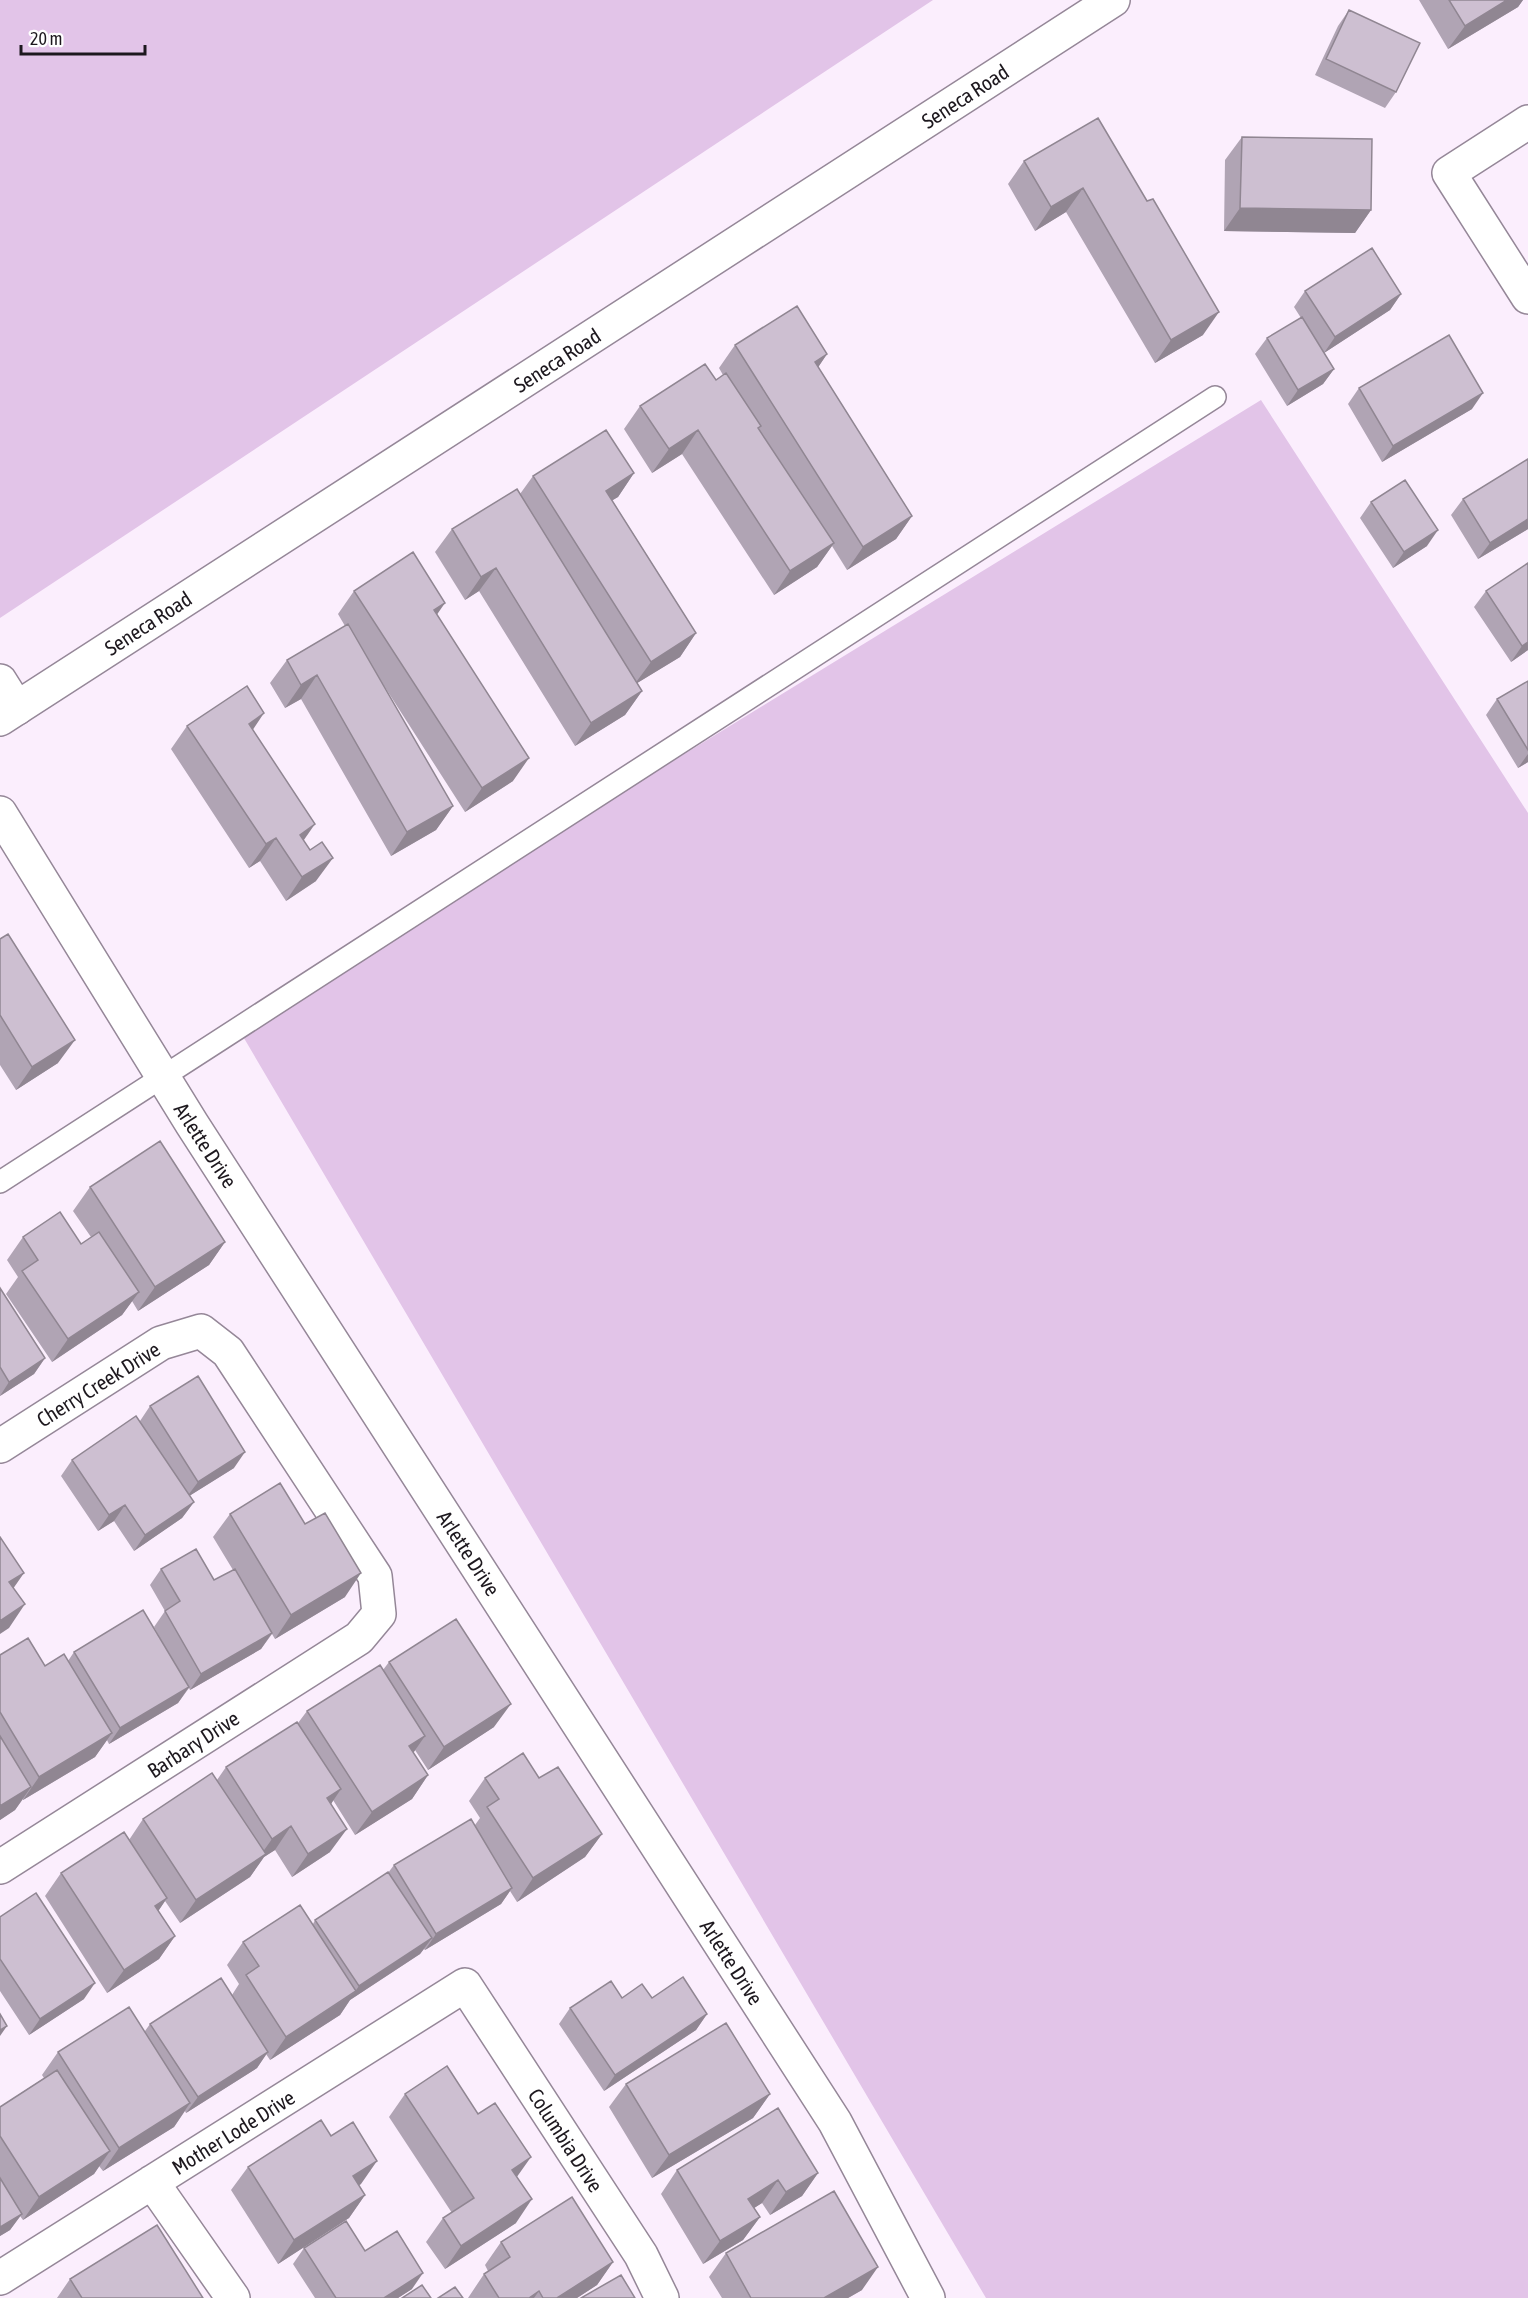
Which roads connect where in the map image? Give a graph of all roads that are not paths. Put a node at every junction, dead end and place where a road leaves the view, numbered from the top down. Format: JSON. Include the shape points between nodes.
{"nodes":[{"id":1,"x":1113,"y":0,"type":"edge"},
{"id":2,"x":1528,"y":122,"type":"edge"},
{"id":3,"x":1528,"y":297,"type":"edge"},
{"id":4,"x":1215,"y":397,"type":"dead end"},
{"id":5,"x":0,"y":681,"type":"edge"},
{"id":6,"x":8,"y":714,"type":"edge"},
{"id":7,"x":0,"y":813,"type":"edge"},
{"id":8,"x":163,"y":1077,"type":"junction"},
{"id":9,"x":0,"y":1182,"type":"edge"},
{"id":10,"x":0,"y":1446,"type":"edge"},
{"id":11,"x":379,"y":1614,"type":"joint"},
{"id":12,"x":0,"y":1868,"type":"edge"},
{"id":13,"x":465,"y":1985,"type":"joint"},
{"id":14,"x":152,"y":2182,"type":"junction"},
{"id":15,"x":0,"y":2278,"type":"edge"},
{"id":16,"x":233,"y":2298,"type":"edge"},
{"id":17,"x":662,"y":2298,"type":"edge"},
{"id":18,"x":928,"y":2298,"type":"edge"}],
"edges":[{"from":1,"to":6,"type":"street","name":"Seneca Road"},
{"from":2,"to":3,"type":"street","via":[[1449,173]]},
{"from":4,"to":8,"type":"lane"},
{"from":5,"to":6,"type":"street"},
{"from":7,"to":8,"type":"street","name":"Arlette Drive"},
{"from":8,"to":9,"type":"lane"},
{"from":8,"to":18,"type":"street","name":"Arlette Drive","via":[[835,2122]]},
{"from":10,"to":11,"type":"street","name":"Cherry Creek Drive","via":[[161,1343],[201,1331],[228,1352],[375,1576]]},
{"from":11,"to":12,"type":"street","name":"Barbary Drive","via":[[359,1638]]},
{"from":13,"to":14,"type":"street","name":"Mother Lode Drive"},
{"from":13,"to":17,"type":"street","name":"Columbia Drive","via":[[640,2255]]},
{"from":14,"to":15,"type":"street","name":"Mother Lode Drive"},
{"from":14,"to":16,"type":"street"}]}
